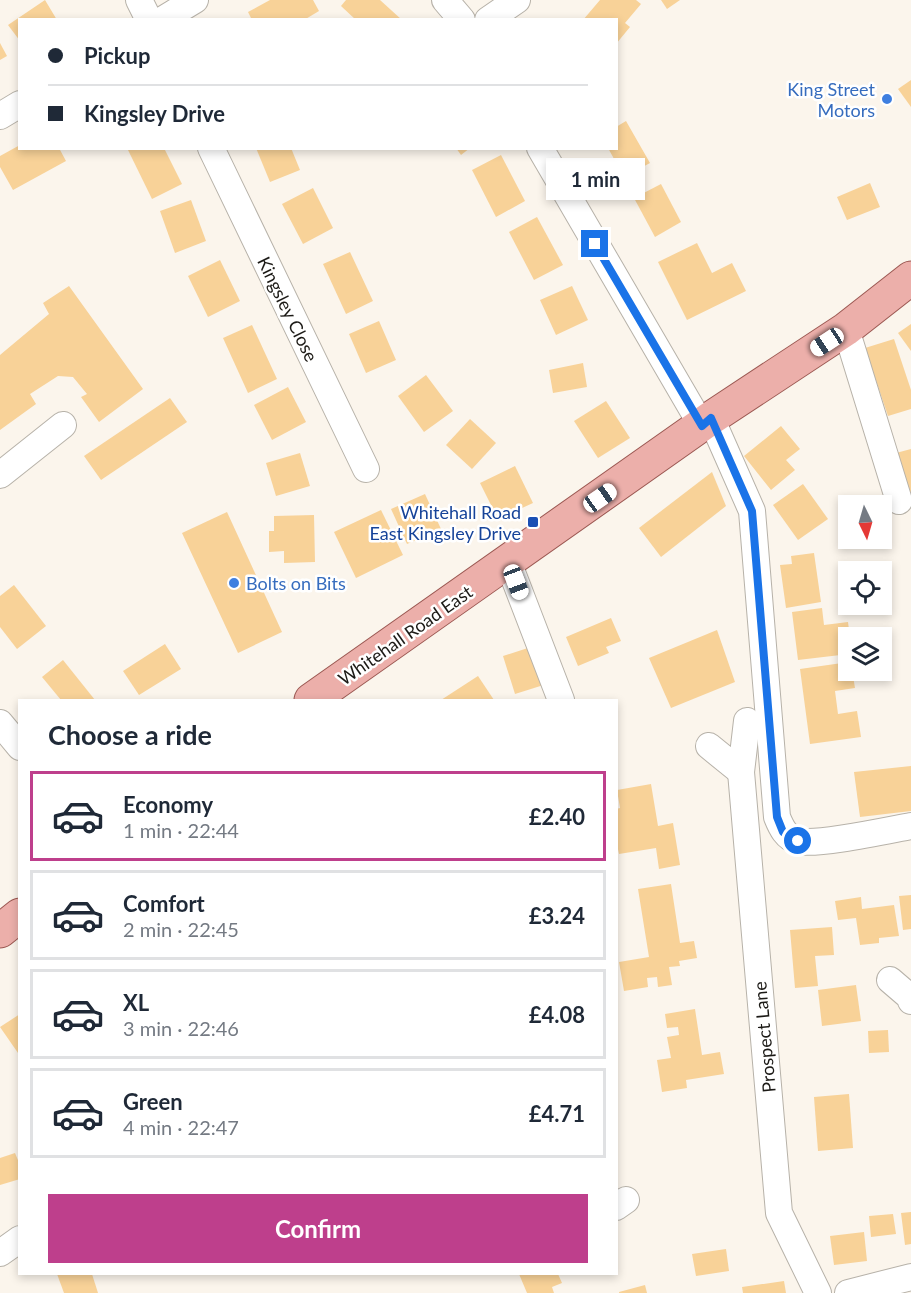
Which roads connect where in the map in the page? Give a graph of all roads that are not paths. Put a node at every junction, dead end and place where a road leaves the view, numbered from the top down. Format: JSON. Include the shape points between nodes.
{"nodes":[{"id":1,"x":139,"y":0,"type":"edge"},
{"id":2,"x":195,"y":0,"type":"edge"},
{"id":3,"x":445,"y":0,"type":"edge"},
{"id":4,"x":517,"y":0,"type":"edge"},
{"id":5,"x":148,"y":18,"type":"edge"},
{"id":6,"x":165,"y":18,"type":"edge"},
{"id":7,"x":460,"y":18,"type":"edge"},
{"id":8,"x":491,"y":18,"type":"edge"},
{"id":9,"x":18,"y":105,"type":"edge"},
{"id":10,"x":0,"y":116,"type":"edge"},
{"id":11,"x":212,"y":150,"type":"edge"},
{"id":12,"x":541,"y":150,"type":"edge"},
{"id":13,"x":911,"y":278,"type":"edge"},
{"id":14,"x":846,"y":329,"type":"junction"},
{"id":15,"x":706,"y":422,"type":"junction"},
{"id":16,"x":63,"y":425,"type":"dead end"},
{"id":17,"x":366,"y":469,"type":"dead end"},
{"id":18,"x":0,"y":474,"type":"edge"},
{"id":19,"x":899,"y":501,"type":"dead end"},
{"id":20,"x":508,"y":562,"type":"junction"},
{"id":21,"x":327,"y":696,"type":"edge"},
{"id":22,"x":561,"y":699,"type":"edge"},
{"id":23,"x":747,"y":722,"type":"dead end"},
{"id":24,"x":0,"y":723,"type":"edge"},
{"id":25,"x":18,"y":745,"type":"edge"},
{"id":26,"x":709,"y":746,"type":"dead end"},
{"id":27,"x":741,"y":772,"type":"junction"},
{"id":28,"x":911,"y":826,"type":"edge"},
{"id":29,"x":18,"y":917,"type":"edge"},
{"id":30,"x":0,"y":931,"type":"edge"},
{"id":31,"x":890,"y":980,"type":"dead end"},
{"id":32,"x":911,"y":999,"type":"edge"},
{"id":33,"x":18,"y":1240,"type":"edge"},
{"id":34,"x":0,"y":1253,"type":"edge"},
{"id":35,"x":911,"y":1277,"type":"edge"},
{"id":36,"x":818,"y":1293,"type":"edge"},
{"id":37,"x":848,"y":1293,"type":"edge"}],
"edges":[{"from":1,"to":5,"type":"street"},
{"from":2,"to":6,"type":"street"},
{"from":3,"to":7,"type":"street"},
{"from":4,"to":8,"type":"street"},
{"from":9,"to":10,"type":"street"},
{"from":11,"to":17,"type":"street","name":"Kingsley Close"},
{"from":12,"to":15,"type":"street"},
{"from":13,"to":14,"type":"main road","name":"Whitehall Road East"},
{"from":14,"to":15,"type":"main road","name":"Whitehall Road East"},
{"from":14,"to":19,"type":"street"},
{"from":15,"to":20,"type":"main road","name":"Whitehall Road East"},
{"from":15,"to":28,"type":"street","via":[[752,511],[777,817],[783,832],[798,841],[818,842]]},
{"from":16,"to":18,"type":"street"},
{"from":20,"to":21,"type":"main road","name":"Whitehall Road East"},
{"from":20,"to":22,"type":"street"},
{"from":23,"to":27,"type":"street","name":"Prospect Lane"},
{"from":24,"to":25,"type":"street"},
{"from":26,"to":27,"type":"street"},
{"from":27,"to":36,"type":"street","name":"Prospect Lane","via":[[779,1213]]},
{"from":29,"to":30,"type":"main road"},
{"from":31,"to":32,"type":"street"},
{"from":33,"to":34,"type":"street"},
{"from":35,"to":37,"type":"street"}]}
